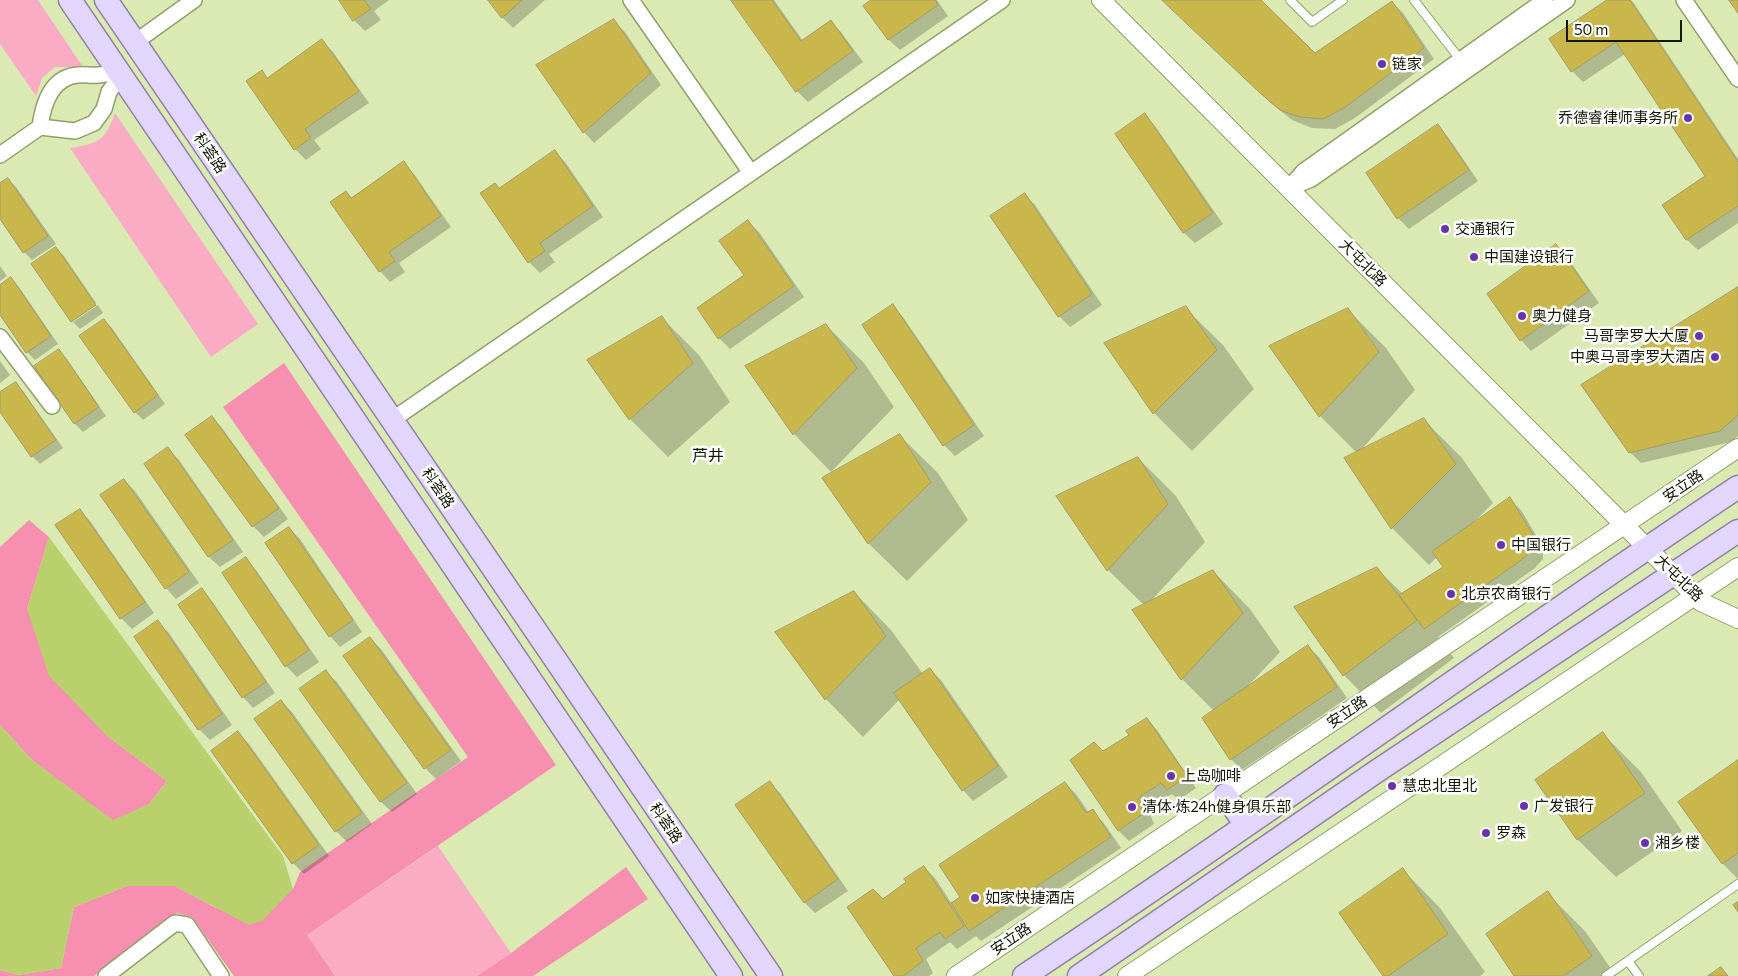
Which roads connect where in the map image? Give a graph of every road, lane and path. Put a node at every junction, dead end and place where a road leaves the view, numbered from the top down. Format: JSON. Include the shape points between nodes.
{"nodes":[{"id":1,"x":70,"y":0,"type":"edge"},
{"id":2,"x":106,"y":0,"type":"edge"},
{"id":3,"x":194,"y":0,"type":"edge"},
{"id":4,"x":631,"y":0,"type":"edge"},
{"id":5,"x":1002,"y":0,"type":"edge"},
{"id":6,"x":1101,"y":0,"type":"edge"},
{"id":7,"x":1290,"y":0,"type":"edge"},
{"id":8,"x":1343,"y":0,"type":"edge"},
{"id":9,"x":1414,"y":0,"type":"edge"},
{"id":10,"x":1545,"y":0,"type":"edge"},
{"id":11,"x":1567,"y":0,"type":"edge"},
{"id":12,"x":1684,"y":0,"type":"edge"},
{"id":13,"x":134,"y":42,"type":"junction"},
{"id":14,"x":1464,"y":64,"type":"junction"},
{"id":15,"x":119,"y":72,"type":"junction"},
{"id":16,"x":1738,"y":78,"type":"edge"},
{"id":17,"x":40,"y":127,"type":"junction"},
{"id":18,"x":0,"y":155,"type":"edge"},
{"id":19,"x":751,"y":173,"type":"junction"},
{"id":20,"x":1288,"y":189,"type":"junction"},
{"id":21,"x":0,"y":337,"type":"edge"},
{"id":22,"x":52,"y":406,"type":"dead end"},
{"id":23,"x":392,"y":420,"type":"junction"},
{"id":24,"x":1738,"y":448,"type":"edge"},
{"id":25,"x":1738,"y":487,"type":"edge"},
{"id":26,"x":1625,"y":525,"type":"junction"},
{"id":27,"x":1738,"y":531,"type":"edge"},
{"id":28,"x":1647,"y":547,"type":"junction"},
{"id":29,"x":1738,"y":567,"type":"edge"},
{"id":30,"x":1675,"y":575,"type":"junction"},
{"id":31,"x":1695,"y":595,"type":"junction"},
{"id":32,"x":1738,"y":620,"type":"edge"},
{"id":33,"x":1225,"y":794,"type":"junction"},
{"id":34,"x":1246,"y":825,"type":"junction"},
{"id":35,"x":1738,"y":884,"type":"edge"},
{"id":36,"x":1628,"y":961,"type":"junction"},
{"id":37,"x":106,"y":976,"type":"edge"},
{"id":38,"x":221,"y":976,"type":"edge"},
{"id":39,"x":731,"y":976,"type":"edge"},
{"id":40,"x":771,"y":976,"type":"edge"},
{"id":41,"x":956,"y":976,"type":"edge"},
{"id":42,"x":1024,"y":976,"type":"edge"},
{"id":43,"x":1079,"y":976,"type":"edge"},
{"id":44,"x":1126,"y":976,"type":"edge"},
{"id":45,"x":1606,"y":976,"type":"edge"},
{"id":46,"x":1639,"y":976,"type":"edge"}],
"edges":[{"from":1,"to":15,"type":"main road","name":"科荟路"},
{"from":2,"to":13,"type":"main road","name":"科荟路"},
{"from":3,"to":13,"type":"street"},
{"from":4,"to":19,"type":"street"},
{"from":5,"to":19,"type":"street"},
{"from":6,"to":20,"type":"street","name":"大屯北路"},
{"from":7,"to":8,"type":"lane","via":[[1312,22]]},
{"from":9,"to":14,"type":"lane"},
{"from":10,"to":14,"type":"street"},
{"from":11,"to":14,"type":"street"},
{"from":12,"to":16,"type":"street"},
{"from":13,"to":23,"type":"main road","name":"科荟路"},
{"from":14,"to":20,"type":"street","via":[[1311,179]]},
{"from":15,"to":17,"type":"street","via":[[62,79],[51,90],[42,111]]},
{"from":15,"to":17,"type":"street","via":[[104,109],[94,123],[75,131]]},
{"from":15,"to":39,"type":"main road","name":"科荟路"},
{"from":17,"to":18,"type":"street"},
{"from":19,"to":23,"type":"street"},
{"from":20,"to":26,"type":"street","name":"大屯北路"},
{"from":21,"to":22,"type":"street"},
{"from":23,"to":40,"type":"main road","name":"科荟路"},
{"from":24,"to":26,"type":"street","name":"安立路"},
{"from":25,"to":28,"type":"main road","name":"安立路"},
{"from":26,"to":28,"type":"street","name":"大屯北路"},
{"from":26,"to":33,"type":"street","name":"安立路"},
{"from":27,"to":30,"type":"main road"},
{"from":28,"to":30,"type":"street","name":"大屯北路"},
{"from":28,"to":34,"type":"main road","name":"安立路"},
{"from":29,"to":31,"type":"street"},
{"from":30,"to":31,"type":"street","name":"大屯北路"},
{"from":30,"to":43,"type":"main road","via":[[1377,771]]},
{"from":31,"to":32,"type":"street","name":"大屯北路","via":[[1701,602]]},
{"from":31,"to":44,"type":"street"},
{"from":33,"to":34,"type":"main road"},
{"from":33,"to":41,"type":"street","name":"安立路"},
{"from":34,"to":42,"type":"main road","name":"安立路"},
{"from":35,"to":36,"type":"lane"},
{"from":36,"to":45,"type":"lane"},
{"from":36,"to":46,"type":"lane"},
{"from":37,"to":38,"type":"street","via":[[175,923],[187,925]]}]}
